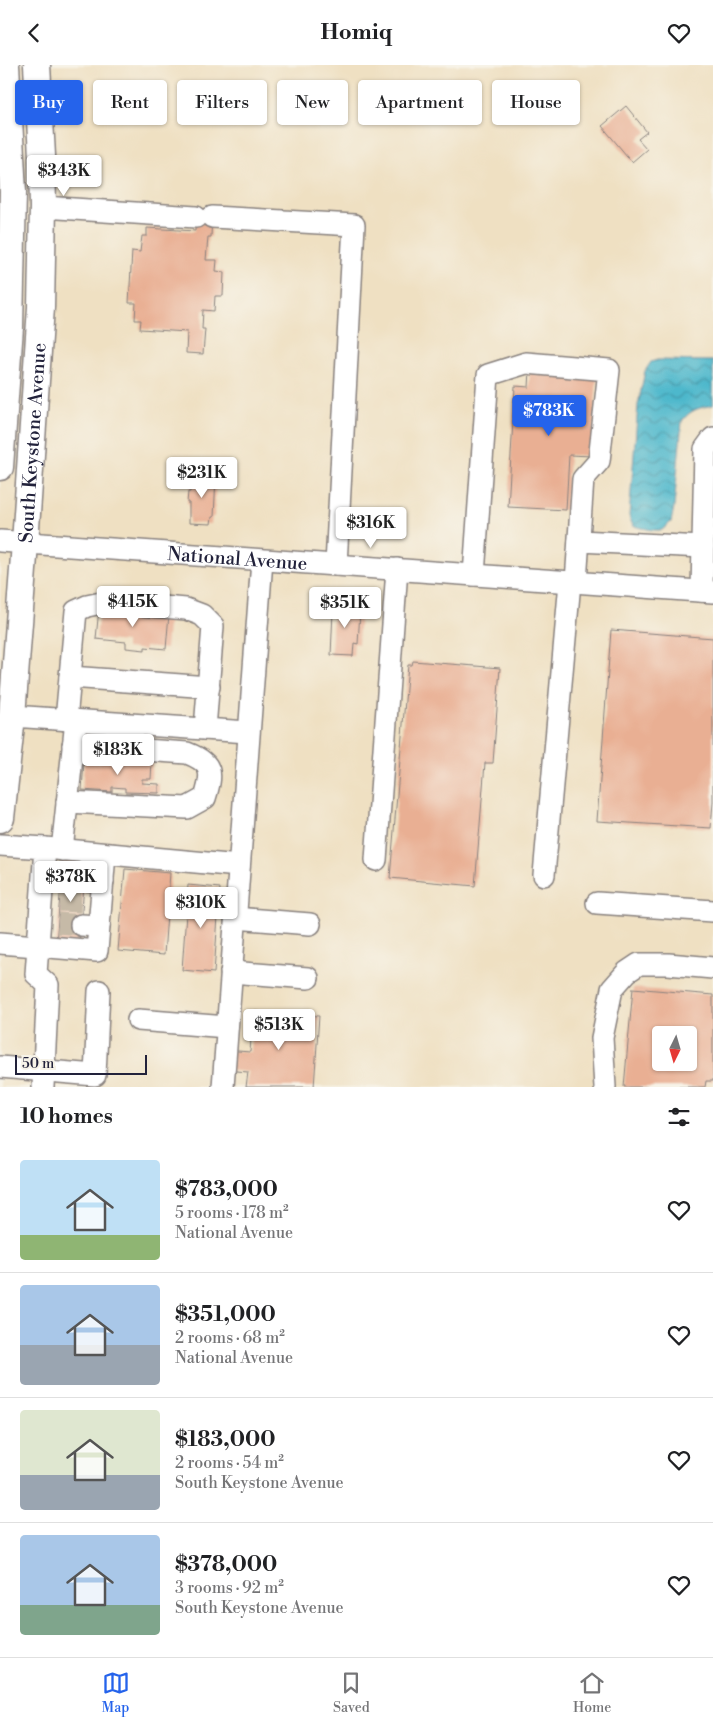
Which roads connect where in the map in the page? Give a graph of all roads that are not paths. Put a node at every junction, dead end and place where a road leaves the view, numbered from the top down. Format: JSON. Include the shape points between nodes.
{"nodes":[{"id":1,"x":6,"y":65,"type":"edge"},
{"id":2,"x":37,"y":65,"type":"edge"},
{"id":3,"x":38,"y":80,"type":"edge"},
{"id":4,"x":4,"y":102,"type":"edge"},
{"id":5,"x":40,"y":125,"type":"edge"},
{"id":6,"x":43,"y":207,"type":"junction"},
{"id":7,"x":713,"y":439,"type":"edge"},
{"id":8,"x":0,"y":467,"type":"edge"},
{"id":9,"x":579,"y":541,"type":"junction"},
{"id":10,"x":13,"y":542,"type":"edge"},
{"id":11,"x":703,"y":547,"type":"junction"},
{"id":12,"x":262,"y":560,"type":"junction"},
{"id":13,"x":336,"y":565,"type":"junction"},
{"id":14,"x":397,"y":569,"type":"junction"},
{"id":15,"x":474,"y":575,"type":"junction"},
{"id":16,"x":573,"y":582,"type":"junction"},
{"id":17,"x":708,"y":591,"type":"edge"},
{"id":18,"x":70,"y":677,"type":"junction"},
{"id":19,"x":209,"y":687,"type":"junction"},
{"id":20,"x":12,"y":716,"type":"junction"},
{"id":21,"x":71,"y":720,"type":"junction"},
{"id":22,"x":207,"y":729,"type":"junction"},
{"id":23,"x":248,"y":732,"type":"junction"},
{"id":24,"x":74,"y":745,"type":"junction"},
{"id":25,"x":206,"y":764,"type":"junction"},
{"id":26,"x":67,"y":803,"type":"junction"},
{"id":27,"x":0,"y":819,"type":"edge"},
{"id":28,"x":0,"y":845,"type":"edge"},
{"id":29,"x":54,"y":849,"type":"junction"},
{"id":30,"x":105,"y":854,"type":"junction"},
{"id":31,"x":376,"y":860,"type":"dead end"},
{"id":32,"x":239,"y":866,"type":"junction"},
{"id":33,"x":544,"y":875,"type":"dead end"},
{"id":34,"x":597,"y":903,"type":"dead end"},
{"id":35,"x":713,"y":911,"type":"edge"},
{"id":36,"x":235,"y":918,"type":"junction"},
{"id":37,"x":310,"y":924,"type":"dead end"},
{"id":38,"x":0,"y":943,"type":"edge"},
{"id":39,"x":38,"y":946,"type":"junction"},
{"id":40,"x":713,"y":968,"type":"edge"},
{"id":41,"x":231,"y":972,"type":"junction"},
{"id":42,"x":308,"y":978,"type":"dead end"},
{"id":43,"x":99,"y":991,"type":"dead end"},
{"id":44,"x":138,"y":1020,"type":"dead end"},
{"id":45,"x":227,"y":1027,"type":"junction"},
{"id":46,"x":0,"y":1067,"type":"edge"},
{"id":47,"x":43,"y":1079,"type":"edge"},
{"id":48,"x":223,"y":1087,"type":"edge"},
{"id":49,"x":605,"y":1087,"type":"edge"}],
"edges":[{"from":1,"to":4,"type":"main road","name":"South Keystone Avenue"},
{"from":2,"to":3,"type":"main road","name":"South Keystone Avenue"},
{"from":4,"to":8,"type":"main road","name":"South Keystone Avenue","via":[[13,192],[10,327]]},
{"from":5,"to":6,"type":"main road","name":"South Keystone Avenue"},
{"from":6,"to":10,"type":"main road","name":"South Keystone Avenue","via":[[39,343]]},
{"from":6,"to":13,"type":"street","via":[[354,225]]},
{"from":7,"to":11,"type":"street","via":[[705,449]]},
{"from":9,"to":11,"type":"street"},
{"from":9,"to":15,"type":"street","via":[[583,479],[599,461],[609,369],[526,363],[488,375]]},
{"from":9,"to":16,"type":"street"},
{"from":10,"to":12,"type":"street","name":"National Avenue"},
{"from":10,"to":20,"type":"main road","name":"South Keystone Avenue"},
{"from":11,"to":17,"type":"street"},
{"from":12,"to":13,"type":"street","name":"National Avenue"},
{"from":12,"to":23,"type":"street"},
{"from":13,"to":14,"type":"street","name":"National Avenue"},
{"from":14,"to":15,"type":"street","name":"National Avenue"},
{"from":14,"to":31,"type":"street"},
{"from":15,"to":16,"type":"street","name":"National Avenue"},
{"from":16,"to":17,"type":"street","name":"National Avenue"},
{"from":16,"to":33,"type":"street"},
{"from":18,"to":19,"type":"street"},
{"from":18,"to":19,"type":"street","via":[[76,611],[106,602],[186,609],[202,615],[213,626]]},
{"from":18,"to":21,"type":"street"},
{"from":19,"to":22,"type":"street"},
{"from":20,"to":21,"type":"street"},
{"from":20,"to":27,"type":"main road","name":"South Keystone Avenue"},
{"from":21,"to":22,"type":"street"},
{"from":21,"to":24,"type":"street"},
{"from":22,"to":23,"type":"street"},
{"from":22,"to":25,"type":"street"},
{"from":23,"to":32,"type":"street"},
{"from":24,"to":25,"type":"street","via":[[187,753],[199,757]]},
{"from":24,"to":26,"type":"street"},
{"from":25,"to":26,"type":"street","via":[[211,781],[205,798],[187,808]]},
{"from":26,"to":29,"type":"street"},
{"from":28,"to":29,"type":"street"},
{"from":29,"to":30,"type":"street"},
{"from":29,"to":39,"type":"street","via":[[49,922]]},
{"from":30,"to":32,"type":"street"},
{"from":30,"to":39,"type":"street","via":[[93,881],[90,925],[97,951]]},
{"from":32,"to":36,"type":"street"},
{"from":34,"to":35,"type":"street"},
{"from":36,"to":37,"type":"street"},
{"from":36,"to":41,"type":"street"},
{"from":38,"to":39,"type":"street"},
{"from":39,"to":47,"type":"street","via":[[36,974],[48,985]]},
{"from":40,"to":49,"type":"street","via":[[639,964],[627,971],[612,989],[602,1038]]},
{"from":41,"to":42,"type":"street"},
{"from":41,"to":45,"type":"street"},
{"from":43,"to":47,"type":"street","via":[[95,1075]]},
{"from":44,"to":45,"type":"street"},
{"from":45,"to":48,"type":"street"},
{"from":46,"to":47,"type":"street"}]}
